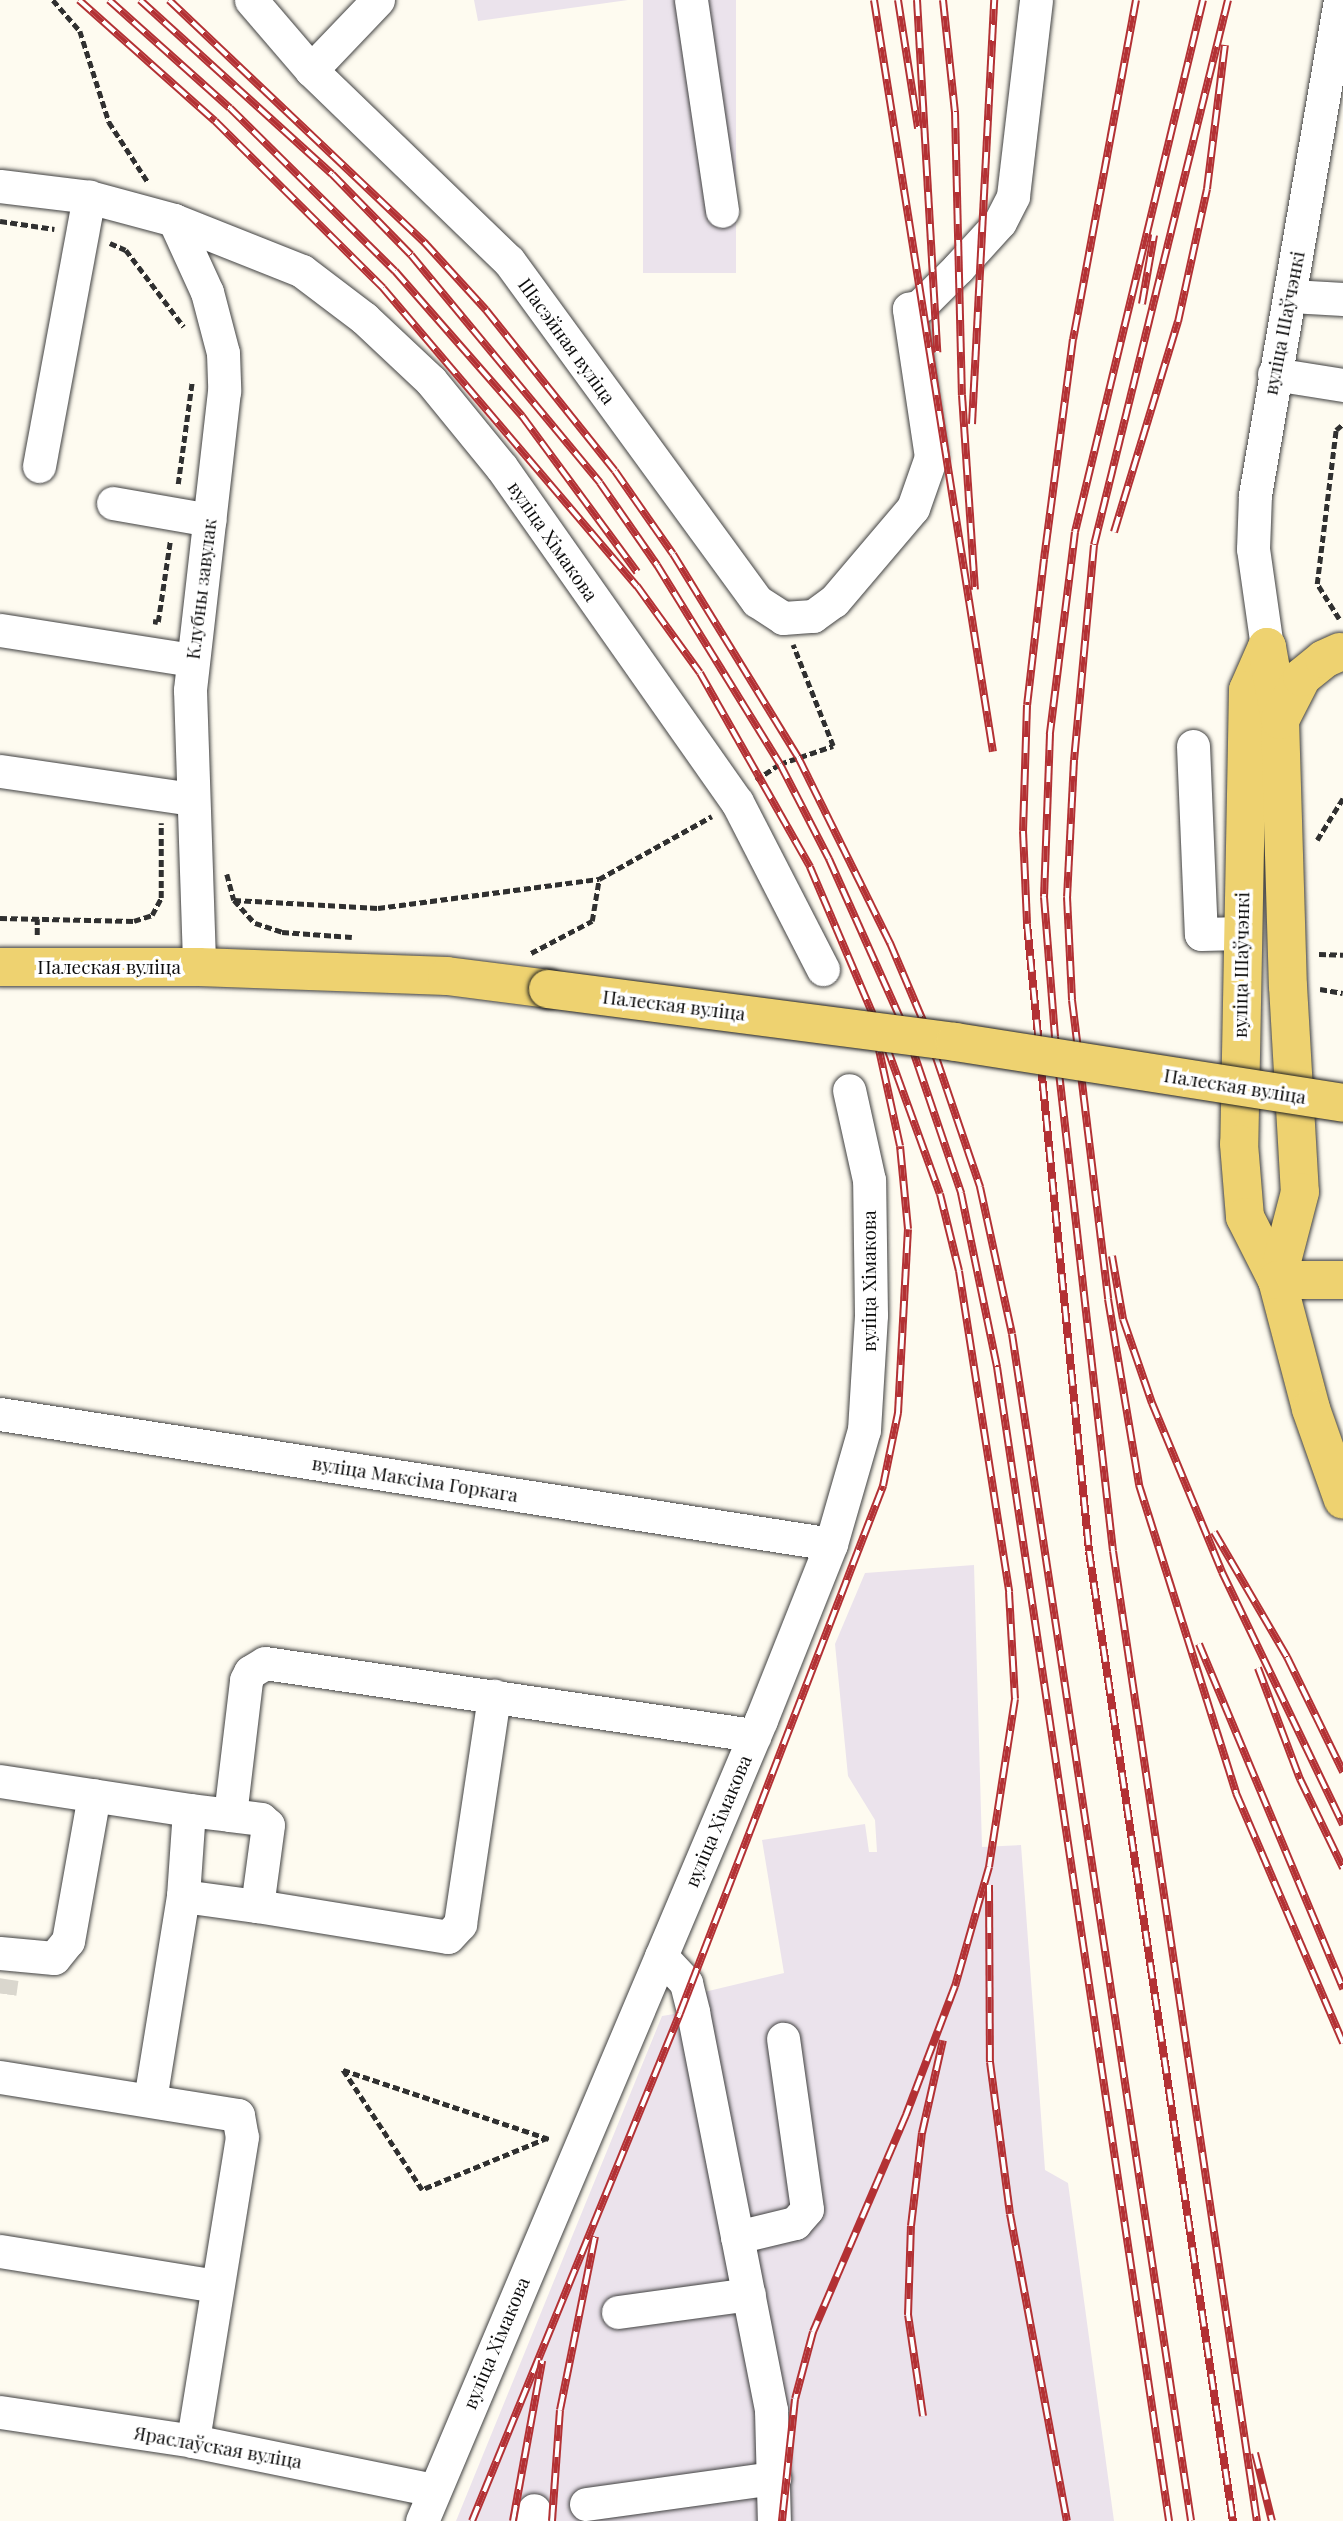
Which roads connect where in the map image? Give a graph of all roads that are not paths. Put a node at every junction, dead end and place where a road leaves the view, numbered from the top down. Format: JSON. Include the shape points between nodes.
{"nodes":[{"id":1,"x":251,"y":0,"type":"edge"},
{"id":2,"x":378,"y":0,"type":"edge"},
{"id":3,"x":691,"y":0,"type":"edge"},
{"id":4,"x":1036,"y":0,"type":"edge"},
{"id":5,"x":1340,"y":0,"type":"edge"},
{"id":6,"x":311,"y":70,"type":"junction"},
{"id":7,"x":0,"y":186,"type":"edge"},
{"id":8,"x":89,"y":197,"type":"junction"},
{"id":9,"x":722,"y":211,"type":"dead end"},
{"id":10,"x":174,"y":220,"type":"junction"},
{"id":11,"x":1291,"y":296,"type":"junction"},
{"id":12,"x":1343,"y":299,"type":"edge"},
{"id":13,"x":1275,"y":374,"type":"junction"},
{"id":14,"x":1343,"y":385,"type":"edge"},
{"id":15,"x":39,"y":466,"type":"dead end"},
{"id":16,"x":113,"y":503,"type":"dead end"},
{"id":17,"x":210,"y":520,"type":"junction"},
{"id":18,"x":0,"y":630,"type":"edge"},
{"id":19,"x":1342,"y":642,"type":"edge"},
{"id":20,"x":1267,"y":647,"type":"junction"},
{"id":21,"x":191,"y":660,"type":"junction"},
{"id":22,"x":1280,"y":720,"type":"junction"},
{"id":23,"x":1193,"y":746,"type":"dead end"},
{"id":24,"x":0,"y":771,"type":"edge"},
{"id":25,"x":176,"y":797,"type":"junction"},
{"id":26,"x":1242,"y":933,"type":"junction"},
{"id":27,"x":1301,"y":943,"type":"junction"},
{"id":28,"x":0,"y":967,"type":"edge"},
{"id":29,"x":199,"y":967,"type":"junction"},
{"id":30,"x":823,"y":969,"type":"dead end"},
{"id":31,"x":849,"y":1090,"type":"dead end"},
{"id":32,"x":1343,"y":1103,"type":"edge"},
{"id":33,"x":1277,"y":1280,"type":"junction"},
{"id":34,"x":1343,"y":1280,"type":"edge"},
{"id":35,"x":0,"y":1414,"type":"edge"},
{"id":36,"x":1343,"y":1500,"type":"edge"},
{"id":37,"x":831,"y":1544,"type":"junction"},
{"id":38,"x":494,"y":1696,"type":"junction"},
{"id":39,"x":755,"y":1735,"type":"junction"},
{"id":40,"x":0,"y":1781,"type":"edge"},
{"id":41,"x":94,"y":1795,"type":"junction"},
{"id":42,"x":189,"y":1810,"type":"junction"},
{"id":43,"x":230,"y":1815,"type":"junction"},
{"id":44,"x":183,"y":1896,"type":"junction"},
{"id":45,"x":257,"y":1906,"type":"junction"},
{"id":46,"x":661,"y":1956,"type":"junction"},
{"id":47,"x":3,"y":1962,"type":"edge"},
{"id":48,"x":783,"y":2039,"type":"dead end"},
{"id":49,"x":0,"y":2077,"type":"edge"},
{"id":50,"x":150,"y":2099,"type":"junction"},
{"id":51,"x":737,"y":2237,"type":"junction"},
{"id":52,"x":0,"y":2252,"type":"edge"},
{"id":53,"x":217,"y":2286,"type":"junction"},
{"id":54,"x":749,"y":2294,"type":"junction"},
{"id":55,"x":618,"y":2312,"type":"dead end"},
{"id":56,"x":0,"y":2412,"type":"edge"},
{"id":57,"x":193,"y":2441,"type":"junction"},
{"id":58,"x":774,"y":2478,"type":"junction"},
{"id":59,"x":434,"y":2490,"type":"junction"},
{"id":60,"x":586,"y":2504,"type":"dead end"},
{"id":61,"x":422,"y":2521,"type":"edge"},
{"id":62,"x":774,"y":2521,"type":"edge"}],
"edges":[{"from":1,"to":6,"type":"street","name":"Шасэйная вуліца"},
{"from":2,"to":6,"type":"street"},
{"from":3,"to":9,"type":"street"},
{"from":4,"to":6,"type":"street","name":"Шасэйная вуліца","via":[[1013,196],[1000,222],[958,268],[920,306],[909,309],[931,457],[913,508],[872,561],[813,616],[783,618],[757,601],[509,261]]},
{"from":5,"to":11,"type":"street","name":"вуліца Шаўчэнкі"},
{"from":7,"to":8,"type":"street","name":"вуліца Хімакова"},
{"from":8,"to":10,"type":"street","name":"вуліца Хімакова"},
{"from":8,"to":15,"type":"street"},
{"from":10,"to":17,"type":"street","name":"Клубны завулак","via":[[206,292],[223,353],[224,391]]},
{"from":10,"to":30,"type":"street","name":"вуліца Хімакова","via":[[302,271],[364,318],[431,381],[502,468],[737,802]]},
{"from":11,"to":12,"type":"street"},
{"from":11,"to":13,"type":"street","name":"вуліца Шаўчэнкі"},
{"from":13,"to":14,"type":"street"},
{"from":13,"to":20,"type":"street","name":"вуліца Шаўчэнкі","via":[[1255,495],[1253,549]]},
{"from":16,"to":17,"type":"street"},
{"from":17,"to":21,"type":"street","name":"Клубны завулак"},
{"from":18,"to":21,"type":"street"},
{"from":19,"to":20,"type":"main road"},
{"from":19,"to":22,"type":"main road","name":"вуліца Шаўчэнкі","via":[[1302,677]]},
{"from":20,"to":22,"type":"main road","name":"вуліца Шаўчэнкі"},
{"from":20,"to":26,"type":"main road","name":"вуліца Шаўчэнкі","via":[[1248,690]]},
{"from":21,"to":25,"type":"street","name":"Клубны завулак"},
{"from":22,"to":27,"type":"main road","name":"вуліца Шаўчэнкі"},
{"from":23,"to":26,"type":"street","via":[[1201,934]]},
{"from":24,"to":25,"type":"street"},
{"from":25,"to":29,"type":"street","name":"Клубны завулак"},
{"from":26,"to":27,"type":"main road"},
{"from":26,"to":33,"type":"main road","name":"вуліца Шаўчэнкі","via":[[1239,1144],[1245,1217]]},
{"from":27,"to":33,"type":"main road","name":"вуліца Шаўчэнкі","via":[[1300,1192]]},
{"from":28,"to":29,"type":"main road","name":"Палеская вуліца"},
{"from":29,"to":32,"type":"main road","name":"Палеская вуліца","bridge":true,"via":[[447,976],[545,972]]},
{"from":31,"to":37,"type":"street","name":"вуліца Хімакова","via":[[869,1180],[871,1315],[864,1430]]},
{"from":33,"to":34,"type":"main road"},
{"from":33,"to":36,"type":"main road","name":"вуліца Шаўчэнкі","via":[[1311,1409]]},
{"from":35,"to":37,"type":"street","name":"вуліца Максіма Горкага"},
{"from":37,"to":39,"type":"street","name":"вуліца Хімакова"},
{"from":38,"to":39,"type":"street"},
{"from":38,"to":43,"type":"street","via":[[276,1663],[257,1666],[246,1680]]},
{"from":38,"to":45,"type":"street","via":[[456,1932],[439,1938]]},
{"from":39,"to":46,"type":"street","name":"вуліца Хімакова"},
{"from":40,"to":41,"type":"street"},
{"from":41,"to":42,"type":"street"},
{"from":41,"to":47,"type":"street","via":[[68,1941],[54,1958]]},
{"from":42,"to":43,"type":"street"},
{"from":42,"to":44,"type":"street"},
{"from":43,"to":45,"type":"street","via":[[261,1819],[268,1825]]},
{"from":44,"to":45,"type":"street"},
{"from":44,"to":50,"type":"street"},
{"from":46,"to":51,"type":"street","via":[[679,1973],[690,1995]]},
{"from":46,"to":59,"type":"street","name":"вуліца Хімакова","via":[[564,2143]]},
{"from":48,"to":51,"type":"street","via":[[807,2209],[795,2223]]},
{"from":49,"to":50,"type":"street"},
{"from":50,"to":53,"type":"street","via":[[226,2110],[238,2115],[242,2124]]},
{"from":51,"to":54,"type":"street"},
{"from":52,"to":53,"type":"street"},
{"from":53,"to":57,"type":"street"},
{"from":54,"to":55,"type":"street"},
{"from":54,"to":58,"type":"street","via":[[771,2410]]},
{"from":56,"to":57,"type":"street","name":"Яраслаўская вуліца"},
{"from":57,"to":59,"type":"street","name":"Яраслаўская вуліца"},
{"from":58,"to":60,"type":"street"},
{"from":58,"to":62,"type":"street"},
{"from":59,"to":61,"type":"street","name":"вуліца Хімакова"}]}
